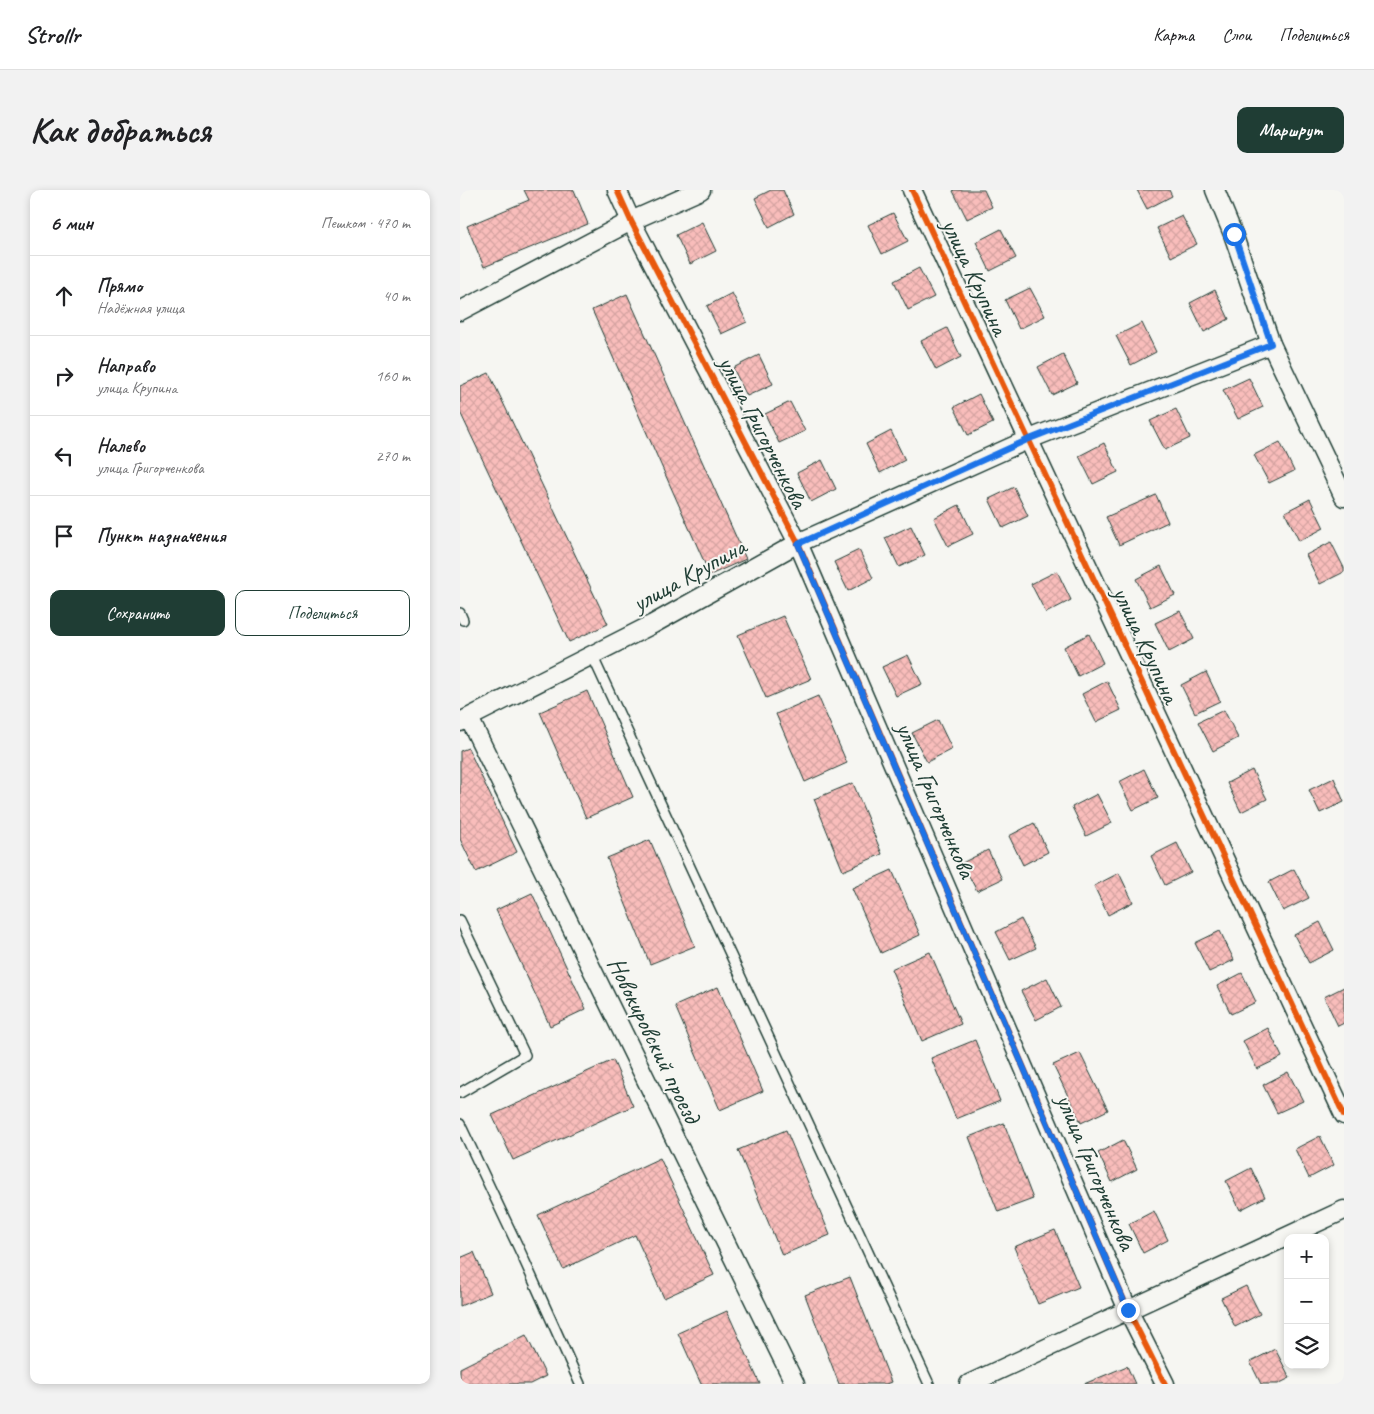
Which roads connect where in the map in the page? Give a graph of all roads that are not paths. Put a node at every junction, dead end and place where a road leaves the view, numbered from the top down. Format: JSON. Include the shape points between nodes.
{"nodes":[{"id":1,"x":617,"y":190,"type":"edge"},
{"id":2,"x":701,"y":190,"type":"edge"},
{"id":3,"x":912,"y":190,"type":"edge"},
{"id":4,"x":1215,"y":190,"type":"edge"},
{"id":5,"x":631,"y":222,"type":"junction"},
{"id":6,"x":463,"y":307,"type":"edge"},
{"id":7,"x":1271,"y":344,"type":"junction"},
{"id":8,"x":1027,"y":440,"type":"junction"},
{"id":9,"x":1344,"y":497,"type":"edge"},
{"id":10,"x":798,"y":544,"type":"junction"},
{"id":11,"x":592,"y":655,"type":"junction"},
{"id":12,"x":465,"y":720,"type":"edge"},
{"id":13,"x":460,"y":920,"type":"edge"},
{"id":14,"x":460,"y":1093,"type":"edge"},
{"id":15,"x":1344,"y":1115,"type":"edge"},
{"id":16,"x":460,"y":1124,"type":"edge"},
{"id":17,"x":1344,"y":1210,"type":"edge"},
{"id":18,"x":1128,"y":1310,"type":"junction"},
{"id":19,"x":580,"y":1384,"type":"edge"},
{"id":20,"x":795,"y":1384,"type":"edge"},
{"id":21,"x":929,"y":1384,"type":"edge"},
{"id":22,"x":969,"y":1384,"type":"edge"},
{"id":23,"x":1165,"y":1384,"type":"edge"}],
"edges":[{"from":1,"to":5,"type":"street","name":"улица Григорченкова"},
{"from":2,"to":5,"type":"street"},
{"from":3,"to":8,"type":"street","name":"улица Крупина"},
{"from":4,"to":7,"type":"street","via":[[1234,234]]},
{"from":5,"to":6,"type":"street"},
{"from":5,"to":10,"type":"street","name":"улица Григорченкова"},
{"from":7,"to":8,"type":"street","name":"улица Крупина"},
{"from":7,"to":9,"type":"street"},
{"from":8,"to":10,"type":"street","name":"улица Крупина"},
{"from":8,"to":15,"type":"street","name":"улица Крупина"},
{"from":10,"to":11,"type":"street","name":"улица Крупина"},
{"from":10,"to":18,"type":"street","name":"улица Григорченкова"},
{"from":11,"to":12,"type":"street","name":"улица Крупина"},
{"from":11,"to":21,"type":"lane"},
{"from":12,"to":20,"type":"street","name":"Новокировский проезд"},
{"from":13,"to":14,"type":"lane","via":[[525,1055]]},
{"from":16,"to":19,"type":"lane"},
{"from":17,"to":18,"type":"street"},
{"from":18,"to":22,"type":"street"},
{"from":18,"to":23,"type":"street","name":"улица Григорченкова"}]}
